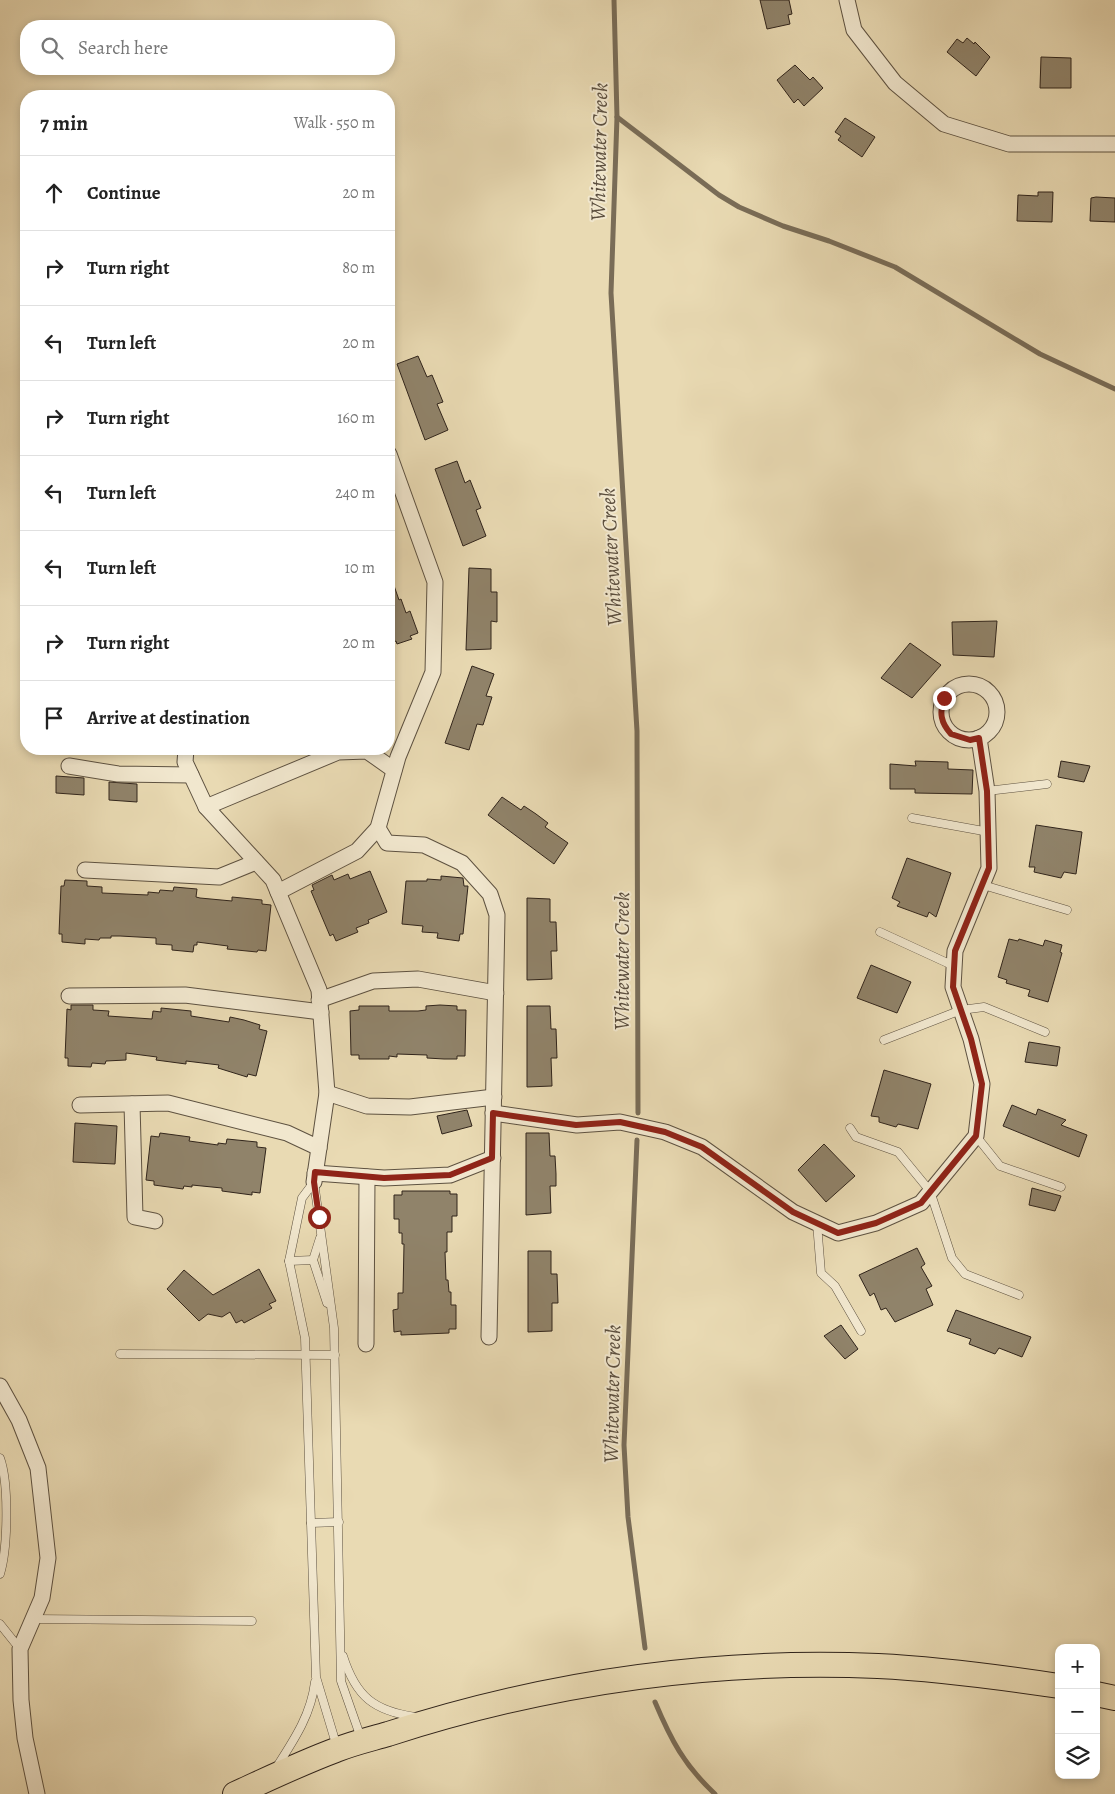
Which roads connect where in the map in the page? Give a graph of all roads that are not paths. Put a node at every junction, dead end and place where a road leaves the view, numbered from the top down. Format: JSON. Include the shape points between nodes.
{"nodes":[{"id":1,"x":847,"y":0,"type":"edge"},
{"id":2,"x":1115,"y":144,"type":"edge"},
{"id":3,"x":395,"y":471,"type":"edge"},
{"id":4,"x":979,"y":738,"type":"dead end"},
{"id":5,"x":186,"y":755,"type":"edge"},
{"id":6,"x":331,"y":755,"type":"edge"},
{"id":7,"x":373,"y":755,"type":"edge"},
{"id":8,"x":69,"y":766,"type":"dead end"},
{"id":9,"x":394,"y":770,"type":"junction"},
{"id":10,"x":191,"y":775,"type":"junction"},
{"id":11,"x":1047,"y":784,"type":"dead end"},
{"id":12,"x":987,"y":791,"type":"junction"},
{"id":13,"x":206,"y":807,"type":"junction"},
{"id":14,"x":912,"y":818,"type":"dead end"},
{"id":15,"x":378,"y":828,"type":"junction"},
{"id":16,"x":988,"y":832,"type":"junction"},
{"id":17,"x":256,"y":862,"type":"junction"},
{"id":18,"x":85,"y":870,"type":"dead end"},
{"id":19,"x":983,"y":885,"type":"junction"},
{"id":20,"x":278,"y":892,"type":"junction"},
{"id":21,"x":1067,"y":910,"type":"dead end"},
{"id":22,"x":880,"y":932,"type":"dead end"},
{"id":23,"x":954,"y":966,"type":"junction"},
{"id":24,"x":496,"y":993,"type":"junction"},
{"id":25,"x":69,"y":996,"type":"dead end"},
{"id":26,"x":320,"y":1006,"type":"junction"},
{"id":27,"x":961,"y":1010,"type":"junction"},
{"id":28,"x":1045,"y":1032,"type":"dead end"},
{"id":29,"x":884,"y":1040,"type":"dead end"},
{"id":30,"x":327,"y":1093,"type":"junction"},
{"id":31,"x":494,"y":1097,"type":"junction"},
{"id":32,"x":132,"y":1104,"type":"junction"},
{"id":33,"x":80,"y":1105,"type":"dead end"},
{"id":34,"x":493,"y":1113,"type":"junction"},
{"id":35,"x":850,"y":1128,"type":"dead end"},
{"id":36,"x":976,"y":1136,"type":"junction"},
{"id":37,"x":319,"y":1148,"type":"junction"},
{"id":38,"x":492,"y":1158,"type":"junction"},
{"id":39,"x":315,"y":1177,"type":"junction"},
{"id":40,"x":367,"y":1177,"type":"junction"},
{"id":41,"x":1061,"y":1187,"type":"dead end"},
{"id":42,"x":930,"y":1191,"type":"junction"},
{"id":43,"x":155,"y":1222,"type":"dead end"},
{"id":44,"x":817,"y":1223,"type":"junction"},
{"id":45,"x":321,"y":1235,"type":"junction"},
{"id":46,"x":313,"y":1260,"type":"junction"},
{"id":47,"x":289,"y":1261,"type":"junction"},
{"id":48,"x":1019,"y":1295,"type":"dead end"},
{"id":49,"x":334,"y":1322,"type":"junction"},
{"id":50,"x":861,"y":1330,"type":"dead end"},
{"id":51,"x":489,"y":1337,"type":"dead end"},
{"id":52,"x":366,"y":1344,"type":"dead end"},
{"id":53,"x":120,"y":1354,"type":"dead end"},
{"id":54,"x":306,"y":1354,"type":"junction"},
{"id":55,"x":335,"y":1355,"type":"junction"},
{"id":56,"x":0,"y":1386,"type":"edge"},
{"id":57,"x":0,"y":1458,"type":"edge"},
{"id":58,"x":339,"y":1522,"type":"junction"},
{"id":59,"x":311,"y":1523,"type":"junction"},
{"id":60,"x":2,"y":1559,"type":"edge"},
{"id":61,"x":0,"y":1574,"type":"edge"},
{"id":62,"x":33,"y":1619,"type":"junction"},
{"id":63,"x":252,"y":1621,"type":"dead end"},
{"id":64,"x":0,"y":1624,"type":"edge"},
{"id":65,"x":340,"y":1648,"type":"junction"},
{"id":66,"x":20,"y":1649,"type":"junction"},
{"id":67,"x":316,"y":1677,"type":"junction"},
{"id":68,"x":1055,"y":1685,"type":"edge"},
{"id":69,"x":1100,"y":1695,"type":"edge"},
{"id":70,"x":1115,"y":1698,"type":"edge"},
{"id":71,"x":433,"y":1720,"type":"junction"},
{"id":72,"x":363,"y":1742,"type":"junction"},
{"id":73,"x":337,"y":1749,"type":"junction"},
{"id":74,"x":269,"y":1778,"type":"junction"},
{"id":75,"x":37,"y":1794,"type":"edge"},
{"id":76,"x":235,"y":1794,"type":"edge"}],
"edges":[{"from":1,"to":2,"type":"street","via":[[854,30],[895,83],[944,124],[1009,144]]},
{"from":3,"to":9,"type":"street","via":[[435,582],[433,672]]},
{"from":4,"to":12,"type":"street"},
{"from":5,"to":10,"type":"street"},
{"from":6,"to":13,"type":"street"},
{"from":7,"to":9,"type":"street"},
{"from":8,"to":10,"type":"street","via":[[118,774]]},
{"from":9,"to":15,"type":"street"},
{"from":10,"to":13,"type":"street"},
{"from":11,"to":12,"type":"lane"},
{"from":12,"to":16,"type":"street"},
{"from":13,"to":17,"type":"street"},
{"from":14,"to":16,"type":"lane"},
{"from":15,"to":20,"type":"street","via":[[357,851]]},
{"from":15,"to":24,"type":"street","via":[[387,843],[424,845],[462,863],[490,894],[497,915]]},
{"from":16,"to":19,"type":"street","via":[[989,868]]},
{"from":17,"to":18,"type":"street","via":[[219,877]]},
{"from":17,"to":20,"type":"street","via":[[273,880]]},
{"from":19,"to":21,"type":"lane"},
{"from":19,"to":23,"type":"street","via":[[955,951]]},
{"from":20,"to":26,"type":"street","via":[[319,990]]},
{"from":22,"to":23,"type":"lane"},
{"from":23,"to":27,"type":"street","via":[[953,987]]},
{"from":24,"to":26,"type":"street","via":[[418,979],[373,981]]},
{"from":24,"to":31,"type":"street"},
{"from":25,"to":26,"type":"street","via":[[185,995]]},
{"from":26,"to":30,"type":"street"},
{"from":27,"to":28,"type":"lane","via":[[984,1007]]},
{"from":27,"to":29,"type":"lane"},
{"from":27,"to":36,"type":"street","via":[[982,1084]]},
{"from":30,"to":31,"type":"street","via":[[366,1106],[410,1107]]},
{"from":30,"to":37,"type":"street"},
{"from":31,"to":34,"type":"street"},
{"from":32,"to":33,"type":"street"},
{"from":32,"to":37,"type":"street","via":[[168,1103],[287,1133]]},
{"from":32,"to":43,"type":"street","via":[[136,1216]]},
{"from":34,"to":38,"type":"street"},
{"from":34,"to":44,"type":"street","via":[[576,1125],[620,1122],[665,1132],[702,1147],[793,1212]]},
{"from":35,"to":42,"type":"lane","via":[[856,1137],[898,1152]]},
{"from":36,"to":41,"type":"lane","via":[[1000,1166]]},
{"from":36,"to":42,"type":"street"},
{"from":37,"to":39,"type":"street"},
{"from":38,"to":40,"type":"street","via":[[450,1175]]},
{"from":38,"to":51,"type":"street"},
{"from":39,"to":40,"type":"street"},
{"from":39,"to":45,"type":"lane"},
{"from":39,"to":47,"type":"lane","via":[[302,1198]]},
{"from":40,"to":52,"type":"street"},
{"from":42,"to":44,"type":"street","via":[[921,1203],[876,1223],[838,1233]]},
{"from":42,"to":48,"type":"lane","via":[[952,1258],[965,1274]]},
{"from":44,"to":50,"type":"lane","via":[[821,1273],[835,1286]]},
{"from":45,"to":46,"type":"lane"},
{"from":45,"to":49,"type":"lane"},
{"from":46,"to":47,"type":"lane"},
{"from":46,"to":49,"type":"lane"},
{"from":47,"to":54,"type":"lane"},
{"from":49,"to":55,"type":"lane"},
{"from":53,"to":54,"type":"lane"},
{"from":54,"to":55,"type":"lane"},
{"from":54,"to":59,"type":"lane"},
{"from":55,"to":58,"type":"lane"},
{"from":56,"to":62,"type":"street","via":[[19,1420],[38,1468],[48,1558],[42,1598]]},
{"from":57,"to":60,"type":"lane","via":[[5,1474]]},
{"from":58,"to":59,"type":"lane"},
{"from":58,"to":65,"type":"lane"},
{"from":59,"to":67,"type":"lane"},
{"from":60,"to":61,"type":"lane"},
{"from":62,"to":63,"type":"lane"},
{"from":62,"to":66,"type":"street"},
{"from":64,"to":66,"type":"lane"},
{"from":65,"to":71,"type":"lane","via":[[352,1682],[368,1701],[392,1713]]},
{"from":65,"to":72,"type":"lane","via":[[341,1681]]},
{"from":66,"to":75,"type":"street","via":[[24,1729]]},
{"from":67,"to":73,"type":"lane"},
{"from":67,"to":74,"type":"lane","via":[[313,1699],[305,1720],[295,1741]]},
{"from":68,"to":71,"type":"main road","via":[[974,1674],[877,1666],[756,1666],[654,1675],[540,1693]]},
{"from":69,"to":70,"type":"main road"},
{"from":71,"to":72,"type":"main road"},
{"from":72,"to":73,"type":"main road"},
{"from":73,"to":74,"type":"main road"},
{"from":74,"to":76,"type":"main road"}]}
